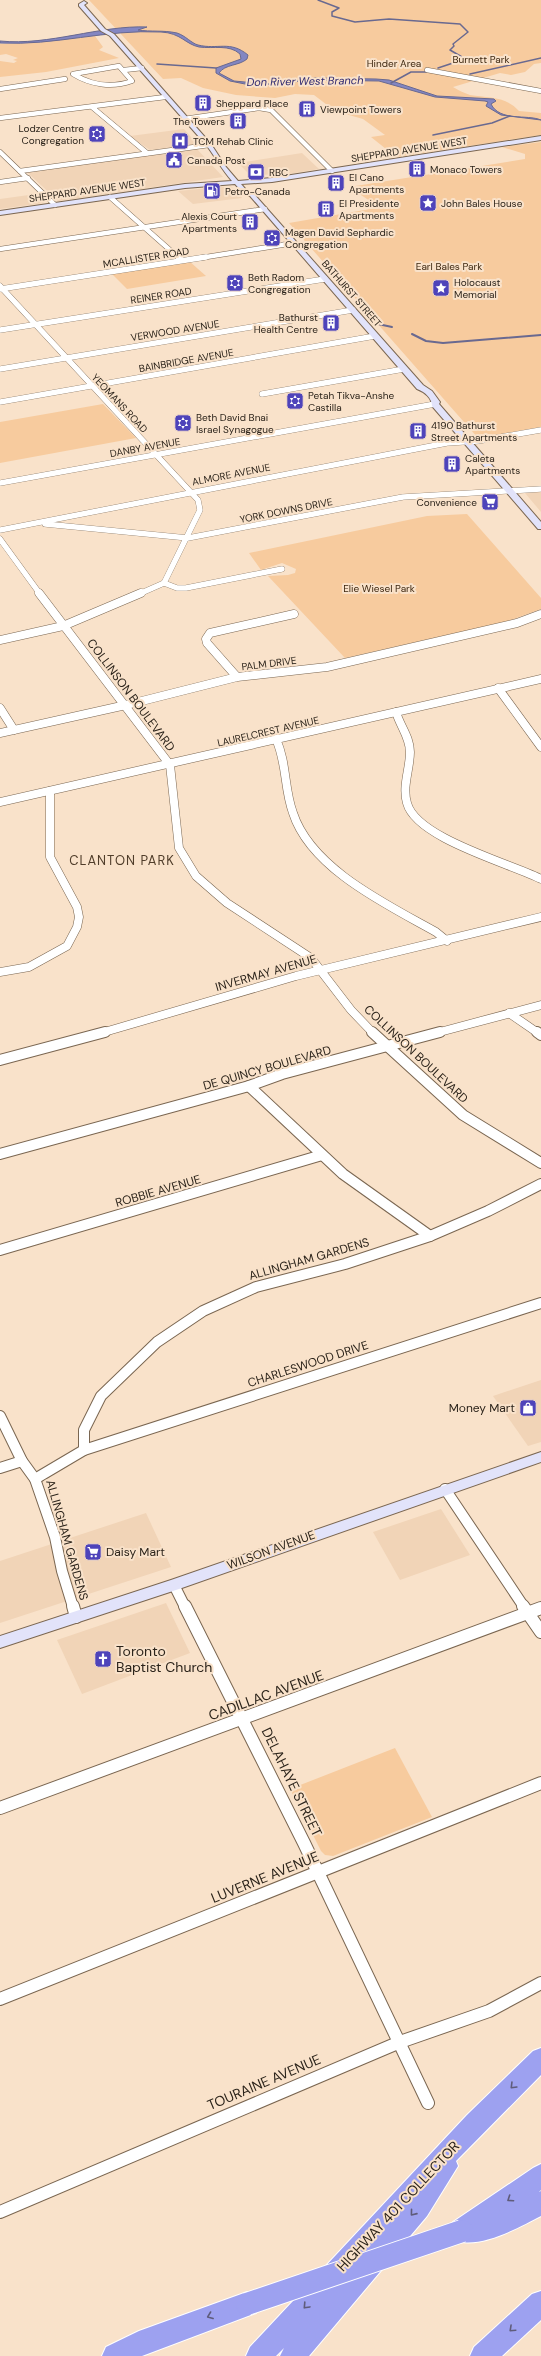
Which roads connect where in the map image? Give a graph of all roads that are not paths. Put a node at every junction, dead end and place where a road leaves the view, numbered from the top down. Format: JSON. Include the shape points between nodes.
{"nodes":[{"id":1,"x":83,"y":2,"type":"edge"},
{"id":2,"x":142,"y":68,"type":"junction"},
{"id":3,"x":124,"y":70,"type":"junction"},
{"id":4,"x":427,"y":70,"type":"dead end"},
{"id":5,"x":65,"y":79,"type":"dead end"},
{"id":6,"x":0,"y":89,"type":"edge"},
{"id":7,"x":541,"y":91,"type":"edge"},
{"id":8,"x":165,"y":97,"type":"junction"},
{"id":9,"x":92,"y":107,"type":"junction"},
{"id":10,"x":0,"y":118,"type":"edge"},
{"id":11,"x":184,"y":119,"type":"junction"},
{"id":12,"x":541,"y":138,"type":"edge"},
{"id":13,"x":209,"y":145,"type":"junction"},
{"id":14,"x":0,"y":152,"type":"edge"},
{"id":15,"x":147,"y":153,"type":"junction"},
{"id":16,"x":223,"y":164,"type":"junction"},
{"id":17,"x":332,"y":170,"type":"junction"},
{"id":18,"x":20,"y":171,"type":"junction"},
{"id":19,"x":237,"y":171,"type":"dead end"},
{"id":20,"x":28,"y":178,"type":"junction"},
{"id":21,"x":244,"y":179,"type":"junction"},
{"id":22,"x":237,"y":181,"type":"junction"},
{"id":23,"x":0,"y":182,"type":"edge"},
{"id":24,"x":252,"y":195,"type":"junction"},
{"id":25,"x":110,"y":197,"type":"junction"},
{"id":26,"x":55,"y":205,"type":"junction"},
{"id":27,"x":264,"y":209,"type":"junction"},
{"id":28,"x":0,"y":213,"type":"edge"},
{"id":29,"x":145,"y":228,"type":"junction"},
{"id":30,"x":294,"y":243,"type":"junction"},
{"id":31,"x":0,"y":249,"type":"edge"},
{"id":32,"x":182,"y":260,"type":"junction"},
{"id":33,"x":324,"y":279,"type":"junction"},
{"id":34,"x":1,"y":288,"type":"edge"},
{"id":35,"x":353,"y":310,"type":"junction"},
{"id":36,"x":35,"y":324,"type":"junction"},
{"id":37,"x":0,"y":330,"type":"edge"},
{"id":38,"x":375,"y":336,"type":"junction"},
{"id":39,"x":66,"y":357,"type":"junction"},
{"id":40,"x":0,"y":369,"type":"edge"},
{"id":41,"x":404,"y":369,"type":"junction"},
{"id":42,"x":92,"y":386,"type":"junction"},
{"id":43,"x":262,"y":394,"type":"dead end"},
{"id":44,"x":0,"y":402,"type":"edge"},
{"id":45,"x":435,"y":404,"type":"junction"},
{"id":46,"x":541,"y":430,"type":"edge"},
{"id":47,"x":467,"y":442,"type":"junction"},
{"id":48,"x":155,"y":454,"type":"junction"},
{"id":49,"x":0,"y":483,"type":"edge"},
{"id":50,"x":541,"y":489,"type":"edge"},
{"id":51,"x":510,"y":490,"type":"junction"},
{"id":52,"x":190,"y":492,"type":"junction"},
{"id":53,"x":35,"y":523,"type":"junction"},
{"id":54,"x":541,"y":527,"type":"edge"},
{"id":55,"x":0,"y":530,"type":"edge"},
{"id":56,"x":188,"y":538,"type":"junction"},
{"id":57,"x":0,"y":539,"type":"edge"},
{"id":58,"x":282,"y":569,"type":"dead end"},
{"id":59,"x":164,"y":583,"type":"junction"},
{"id":60,"x":294,"y":614,"type":"dead end"},
{"id":61,"x":541,"y":614,"type":"edge"},
{"id":62,"x":64,"y":626,"type":"junction"},
{"id":63,"x":0,"y":640,"type":"edge"},
{"id":64,"x":237,"y":677,"type":"junction"},
{"id":65,"x":541,"y":679,"type":"edge"},
{"id":66,"x":498,"y":688,"type":"junction"},
{"id":67,"x":126,"y":705,"type":"junction"},
{"id":68,"x":0,"y":708,"type":"edge"},
{"id":69,"x":396,"y":712,"type":"junction"},
{"id":70,"x":14,"y":730,"type":"junction"},
{"id":71,"x":0,"y":733,"type":"edge"},
{"id":72,"x":276,"y":739,"type":"junction"},
{"id":73,"x":541,"y":747,"type":"edge"},
{"id":74,"x":170,"y":765,"type":"junction"},
{"id":75,"x":50,"y":791,"type":"junction"},
{"id":76,"x":0,"y":802,"type":"edge"},
{"id":77,"x":541,"y":879,"type":"edge"},
{"id":78,"x":541,"y":917,"type":"edge"},
{"id":79,"x":447,"y":941,"type":"junction"},
{"id":80,"x":321,"y":969,"type":"junction"},
{"id":81,"x":0,"y":972,"type":"edge"},
{"id":82,"x":541,"y":1005,"type":"edge"},
{"id":83,"x":509,"y":1013,"type":"junction"},
{"id":84,"x":541,"y":1035,"type":"edge"},
{"id":85,"x":386,"y":1046,"type":"junction"},
{"id":86,"x":0,"y":1060,"type":"edge"},
{"id":87,"x":249,"y":1086,"type":"junction"},
{"id":88,"x":0,"y":1154,"type":"edge"},
{"id":89,"x":322,"y":1155,"type":"junction"},
{"id":90,"x":541,"y":1163,"type":"edge"},
{"id":91,"x":541,"y":1184,"type":"edge"},
{"id":92,"x":430,"y":1236,"type":"junction"},
{"id":93,"x":0,"y":1250,"type":"edge"},
{"id":94,"x":541,"y":1303,"type":"edge"},
{"id":95,"x":0,"y":1416,"type":"edge"},
{"id":96,"x":84,"y":1450,"type":"junction"},
{"id":97,"x":541,"y":1457,"type":"edge"},
{"id":98,"x":22,"y":1461,"type":"junction"},
{"id":99,"x":0,"y":1468,"type":"edge"},
{"id":100,"x":35,"y":1479,"type":"junction"},
{"id":101,"x":445,"y":1489,"type":"junction"},
{"id":102,"x":174,"y":1585,"type":"junction"},
{"id":103,"x":541,"y":1608,"type":"edge"},
{"id":104,"x":527,"y":1613,"type":"junction"},
{"id":105,"x":76,"y":1617,"type":"junction"},
{"id":106,"x":541,"y":1632,"type":"edge"},
{"id":107,"x":0,"y":1642,"type":"edge"},
{"id":108,"x":244,"y":1719,"type":"junction"},
{"id":109,"x":541,"y":1783,"type":"edge"},
{"id":110,"x":0,"y":1808,"type":"edge"},
{"id":111,"x":319,"y":1871,"type":"junction"},
{"id":112,"x":541,"y":1983,"type":"edge"},
{"id":113,"x":0,"y":1999,"type":"edge"},
{"id":114,"x":400,"y":2042,"type":"junction"},
{"id":115,"x":541,"y":2059,"type":"edge"},
{"id":116,"x":428,"y":2103,"type":"dead end"},
{"id":117,"x":475,"y":2123,"type":"junction"},
{"id":118,"x":541,"y":2176,"type":"edge"},
{"id":119,"x":541,"y":2203,"type":"edge"},
{"id":120,"x":0,"y":2212,"type":"edge"},
{"id":121,"x":462,"y":2231,"type":"junction"},
{"id":122,"x":541,"y":2303,"type":"edge"},
{"id":123,"x":115,"y":2356,"type":"edge"},
{"id":124,"x":259,"y":2356,"type":"edge"},
{"id":125,"x":293,"y":2356,"type":"edge"},
{"id":126,"x":483,"y":2356,"type":"edge"}],
"edges":[{"from":1,"to":2,"type":"main road","name":"BATHURST STREET","via":[[81,5]]},
{"from":2,"to":3,"type":"street"},
{"from":2,"to":8,"type":"main road","name":"BATHURST STREET"},
{"from":3,"to":3,"type":"street","via":[[116,66],[73,74],[86,81],[110,84],[131,82]]},
{"from":4,"to":7,"type":"street"},
{"from":5,"to":6,"type":"street"},
{"from":8,"to":9,"type":"street"},
{"from":8,"to":11,"type":"main road","name":"BATHURST STREET"},
{"from":9,"to":10,"type":"street"},
{"from":9,"to":15,"type":"street"},
{"from":11,"to":13,"type":"main road","name":"BATHURST STREET"},
{"from":11,"to":17,"type":"street","via":[[259,108],[271,110]]},
{"from":12,"to":17,"type":"main road","name":"SHEPPARD AVENUE WEST"},
{"from":13,"to":15,"type":"street"},
{"from":13,"to":16,"type":"main road","name":"BATHURST STREET"},
{"from":14,"to":18,"type":"street"},
{"from":15,"to":18,"type":"street"},
{"from":16,"to":19,"type":"main road","name":"BATHURST STREET","via":[[232,166]]},
{"from":16,"to":22,"type":"main road","name":"BATHURST STREET"},
{"from":17,"to":21,"type":"main road","name":"SHEPPARD AVENUE WEST","via":[[279,178]]},
{"from":18,"to":20,"type":"street"},
{"from":20,"to":23,"type":"street"},
{"from":20,"to":26,"type":"street"},
{"from":21,"to":22,"type":"main road","name":"SHEPPARD AVENUE WEST"},
{"from":21,"to":24,"type":"main road","name":"BATHURST STREET","via":[[254,192]]},
{"from":22,"to":24,"type":"main road","name":"BATHURST STREET","via":[[246,193]]},
{"from":22,"to":25,"type":"main road","name":"SHEPPARD AVENUE WEST"},
{"from":24,"to":27,"type":"main road","name":"BATHURST STREET"},
{"from":25,"to":26,"type":"main road","name":"SHEPPARD AVENUE WEST"},
{"from":25,"to":29,"type":"street"},
{"from":26,"to":28,"type":"main road","name":"SHEPPARD AVENUE WEST"},
{"from":27,"to":29,"type":"street"},
{"from":27,"to":30,"type":"main road","name":"BATHURST STREET"},
{"from":29,"to":31,"type":"street"},
{"from":29,"to":32,"type":"street"},
{"from":30,"to":32,"type":"street","name":"MCALLISTER ROAD"},
{"from":30,"to":33,"type":"main road","name":"BATHURST STREET"},
{"from":32,"to":34,"type":"street","name":"MCALLISTER ROAD"},
{"from":33,"to":35,"type":"main road","name":"BATHURST STREET"},
{"from":33,"to":36,"type":"street","name":"REINER ROAD"},
{"from":34,"to":36,"type":"street","name":"YEOMANS ROAD"},
{"from":35,"to":38,"type":"main road","name":"BATHURST STREET"},
{"from":35,"to":39,"type":"street","name":"VERWOOD AVENUE"},
{"from":36,"to":37,"type":"street","name":"REINER ROAD"},
{"from":36,"to":39,"type":"street","name":"YEOMANS ROAD"},
{"from":38,"to":41,"type":"main road","name":"BATHURST STREET"},
{"from":38,"to":42,"type":"street","name":"BAINBRIDGE AVENUE"},
{"from":39,"to":40,"type":"street","name":"VERWOOD AVENUE"},
{"from":39,"to":42,"type":"street","name":"YEOMANS ROAD"},
{"from":41,"to":43,"type":"street"},
{"from":41,"to":45,"type":"main road","name":"BATHURST STREET","via":[[420,387],[418,389],[429,403]]},
{"from":42,"to":44,"type":"street","name":"BAINBRIDGE AVENUE"},
{"from":42,"to":48,"type":"street","name":"YEOMANS ROAD"},
{"from":45,"to":47,"type":"main road","name":"BATHURST STREET"},
{"from":45,"to":48,"type":"street","name":"DANBY AVENUE"},
{"from":46,"to":47,"type":"street","name":"ALMORE AVENUE"},
{"from":47,"to":51,"type":"main road","name":"BATHURST STREET"},
{"from":47,"to":52,"type":"street","name":"ALMORE AVENUE","via":[[447,443]]},
{"from":48,"to":49,"type":"street","name":"DANBY AVENUE"},
{"from":48,"to":52,"type":"street","name":"YEOMANS ROAD"},
{"from":50,"to":51,"type":"street","name":"YORK DOWNS DRIVE"},
{"from":51,"to":54,"type":"main road","name":"BATHURST STREET"},
{"from":51,"to":56,"type":"street","name":"YORK DOWNS DRIVE","via":[[403,497]]},
{"from":52,"to":53,"type":"street","name":"ALMORE AVENUE"},
{"from":52,"to":56,"type":"street","name":"YEOMANS ROAD","via":[[198,500],[200,510]]},
{"from":53,"to":55,"type":"street","name":"ALMORE AVENUE"},
{"from":53,"to":56,"type":"street","name":"YORK DOWNS DRIVE"},
{"from":56,"to":59,"type":"street","name":"YEOMANS ROAD"},
{"from":57,"to":62,"type":"street","name":"COLLINSON BOULEVARD"},
{"from":58,"to":59,"type":"street","via":[[186,588]]},
{"from":59,"to":62,"type":"street"},
{"from":60,"to":64,"type":"street","via":[[207,635],[208,643]]},
{"from":61,"to":64,"type":"street","name":"PALM DRIVE","via":[[517,623],[327,667]]},
{"from":62,"to":63,"type":"street"},
{"from":62,"to":67,"type":"street","name":"COLLINSON BOULEVARD"},
{"from":64,"to":67,"type":"street","name":"PALM DRIVE"},
{"from":65,"to":66,"type":"street","name":"LAURELCREST AVENUE"},
{"from":66,"to":69,"type":"street","name":"LAURELCREST AVENUE"},
{"from":66,"to":73,"type":"street"},
{"from":67,"to":70,"type":"street","name":"PALM DRIVE"},
{"from":67,"to":74,"type":"street","name":"COLLINSON BOULEVARD"},
{"from":68,"to":70,"type":"street"},
{"from":69,"to":72,"type":"street","name":"LAURELCREST AVENUE"},
{"from":69,"to":77,"type":"street","via":[[405,730],[410,749],[405,793],[412,815],[429,829],[450,840]]},
{"from":70,"to":71,"type":"street","name":"PALM DRIVE"},
{"from":72,"to":74,"type":"street","name":"LAURELCREST AVENUE"},
{"from":72,"to":79,"type":"street","via":[[280,746],[293,814],[298,829],[308,844],[355,884]]},
{"from":74,"to":75,"type":"street","name":"LAURELCREST AVENUE"},
{"from":74,"to":80,"type":"street","name":"COLLINSON BOULEVARD","via":[[179,848],[196,876],[227,903],[311,958]]},
{"from":75,"to":76,"type":"street","name":"LAURELCREST AVENUE"},
{"from":75,"to":81,"type":"street","via":[[50,857],[77,907],[77,927],[67,946],[29,967]]},
{"from":78,"to":79,"type":"street","name":"INVERMAY AVENUE"},
{"from":79,"to":80,"type":"street","name":"INVERMAY AVENUE"},
{"from":80,"to":85,"type":"street","name":"COLLINSON BOULEVARD","via":[[351,1010]]},
{"from":80,"to":86,"type":"street","name":"INVERMAY AVENUE","via":[[142,1022]]},
{"from":82,"to":83,"type":"street","name":"DE QUINCY BOULEVARD"},
{"from":83,"to":84,"type":"street"},
{"from":83,"to":85,"type":"street","name":"DE QUINCY BOULEVARD"},
{"from":85,"to":87,"type":"street","name":"DE QUINCY BOULEVARD","via":[[282,1074]]},
{"from":85,"to":90,"type":"street","name":"COLLINSON BOULEVARD","via":[[463,1115]]},
{"from":87,"to":88,"type":"street","name":"DE QUINCY BOULEVARD"},
{"from":87,"to":89,"type":"street","via":[[263,1096]]},
{"from":89,"to":92,"type":"street","via":[[342,1173],[414,1222]]},
{"from":89,"to":93,"type":"street","name":"ROBBIE AVENUE"},
{"from":91,"to":92,"type":"street","name":"ALLINGHAM GARDENS"},
{"from":92,"to":96,"type":"street","name":"ALLINGHAM GARDENS","via":[[345,1264],[256,1286],[203,1311],[157,1342],[102,1396],[84,1430]]},
{"from":94,"to":96,"type":"street","name":"CHARLESWOOD DRIVE"},
{"from":95,"to":98,"type":"street"},
{"from":96,"to":100,"type":"street","name":"ALLINGHAM GARDENS"},
{"from":97,"to":101,"type":"main road","name":"WILSON AVENUE"},
{"from":98,"to":99,"type":"street"},
{"from":98,"to":100,"type":"street"},
{"from":100,"to":105,"type":"street","name":"ALLINGHAM GARDENS","via":[[55,1537]]},
{"from":101,"to":102,"type":"main road","name":"WILSON AVENUE"},
{"from":101,"to":104,"type":"street"},
{"from":102,"to":105,"type":"main road","name":"WILSON AVENUE"},
{"from":102,"to":108,"type":"street","name":"DELAHAYE STREET"},
{"from":103,"to":104,"type":"street","name":"CADILLAC AVENUE"},
{"from":104,"to":106,"type":"street"},
{"from":104,"to":108,"type":"street","name":"CADILLAC AVENUE"},
{"from":105,"to":107,"type":"main road","name":"WILSON AVENUE"},
{"from":108,"to":110,"type":"street","name":"CADILLAC AVENUE"},
{"from":108,"to":111,"type":"street","name":"DELAHAYE STREET"},
{"from":109,"to":111,"type":"street","name":"LUVERNE AVENUE"},
{"from":111,"to":113,"type":"street","name":"LUVERNE AVENUE"},
{"from":111,"to":114,"type":"street","name":"DELAHAYE STREET"},
{"from":112,"to":114,"type":"street","name":"TOURAINE AVENUE","via":[[488,2011]]},
{"from":114,"to":116,"type":"street","name":"DELAHAYE STREET"},
{"from":114,"to":120,"type":"street","name":"TOURAINE AVENUE"},
{"from":115,"to":117,"type":"highway","name":"HIGHWAY 401 COLLECTOR","one_way":true},
{"from":117,"to":124,"type":"highway","name":"HIGHWAY 401 COLLECTOR","one_way":true},
{"from":117,"to":125,"type":"highway","one_way":true,"via":[[418,2208]]},
{"from":118,"to":121,"type":"highway","one_way":true},
{"from":119,"to":121,"type":"highway","via":[[500,2224]]},
{"from":121,"to":123,"type":"highway","one_way":true,"bridge":true,"via":[[247,2304],[139,2344]]},
{"from":122,"to":126,"type":"highway","one_way":true}]}
